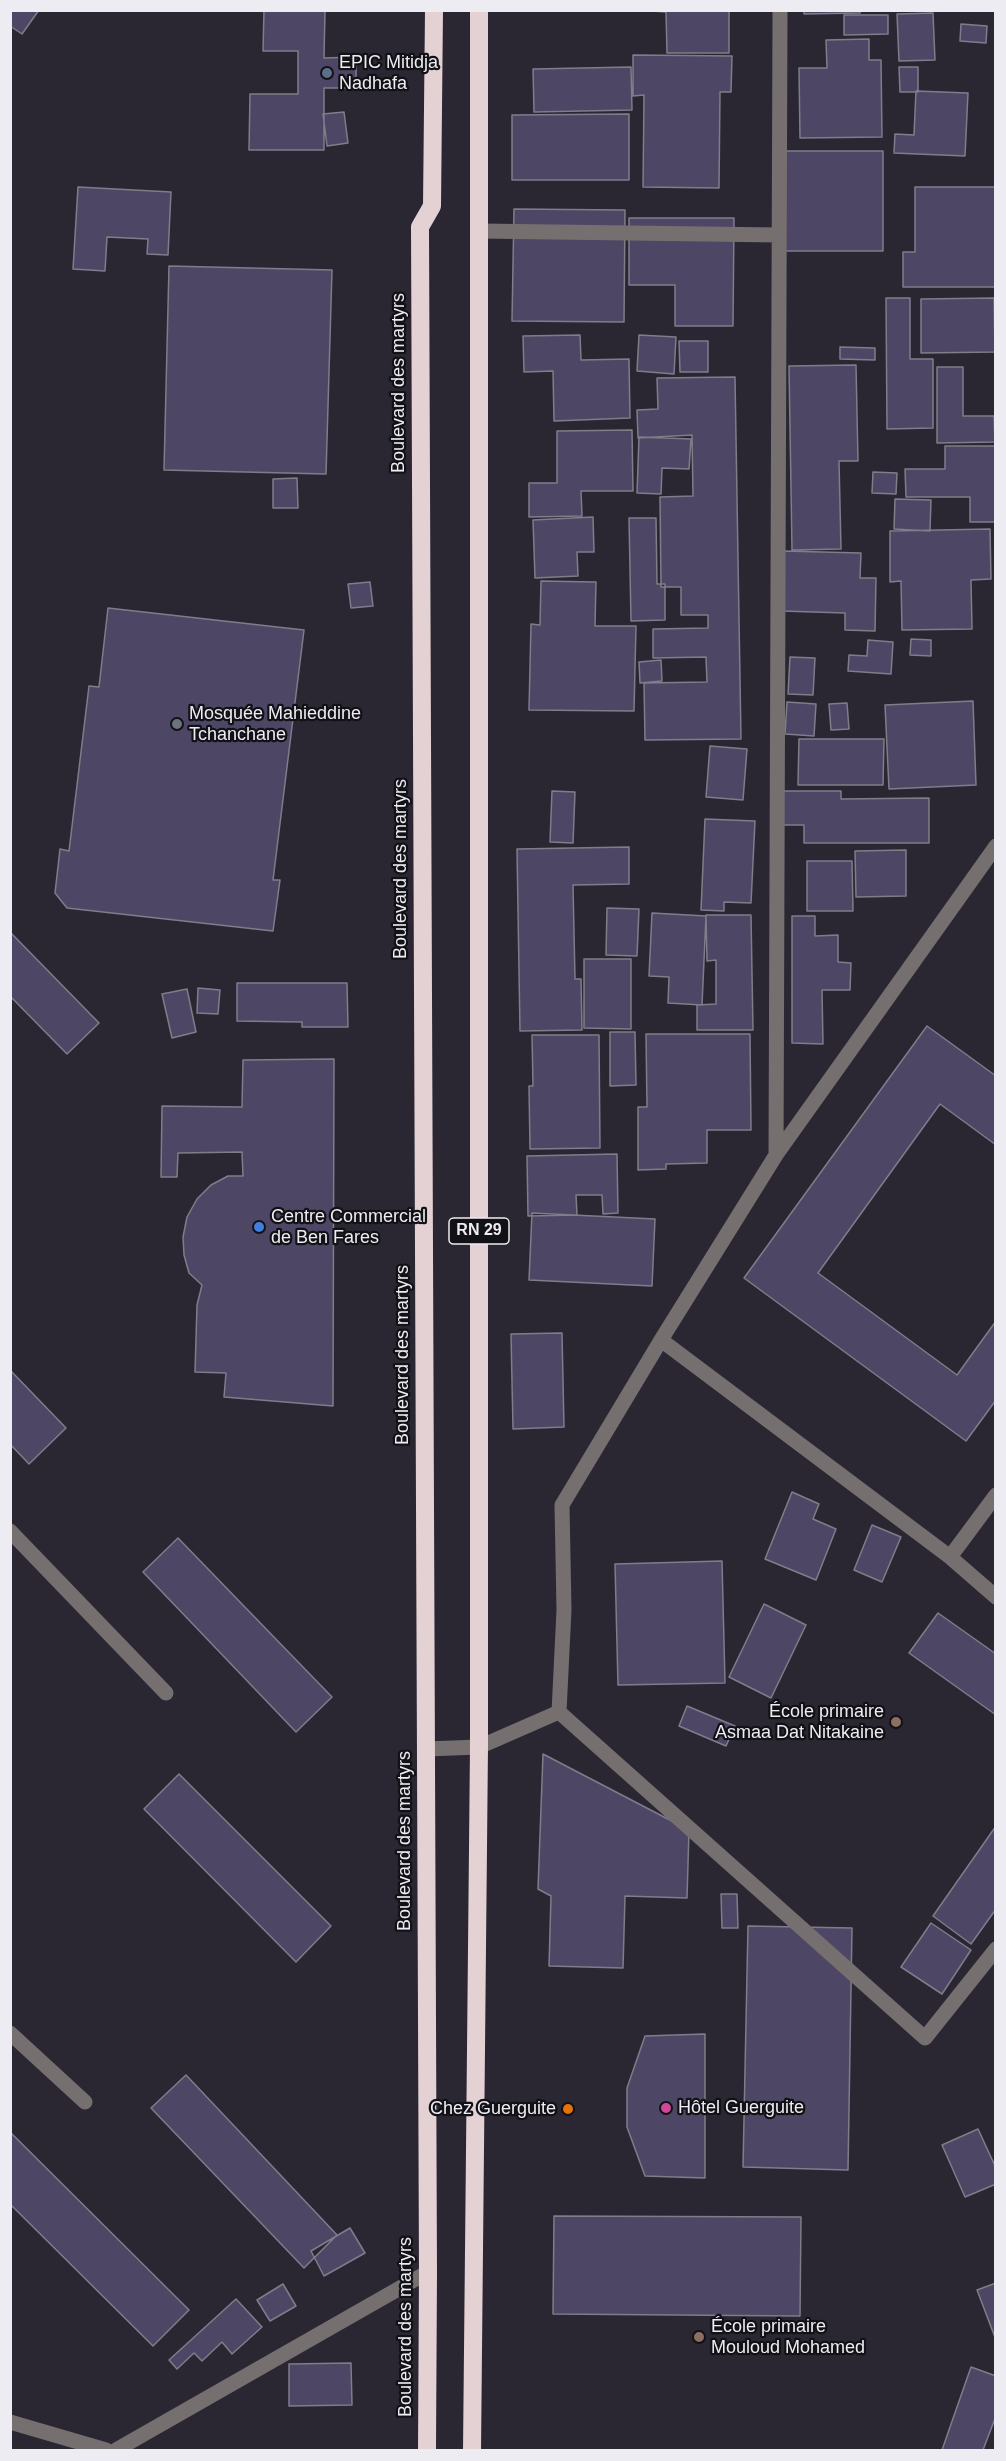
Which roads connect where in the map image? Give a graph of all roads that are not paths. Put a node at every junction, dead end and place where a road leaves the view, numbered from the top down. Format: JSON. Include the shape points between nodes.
{"nodes":[{"id":1,"x":434,"y":10,"type":"edge"},
{"id":2,"x":479,"y":10,"type":"edge"},
{"id":3,"x":780,"y":10,"type":"edge"},
{"id":4,"x":480,"y":231,"type":"junction"},
{"id":5,"x":779,"y":235,"type":"junction"},
{"id":6,"x":996,"y":846,"type":"edge"},
{"id":7,"x":776,"y":1155,"type":"junction"},
{"id":8,"x":661,"y":1340,"type":"junction"},
{"id":9,"x":996,"y":1495,"type":"edge"},
{"id":10,"x":10,"y":1531,"type":"edge"},
{"id":11,"x":951,"y":1557,"type":"junction"},
{"id":12,"x":996,"y":1597,"type":"edge"},
{"id":13,"x":166,"y":1692,"type":"dead end"},
{"id":14,"x":559,"y":1712,"type":"junction"},
{"id":15,"x":479,"y":1747,"type":"junction"},
{"id":16,"x":426,"y":1749,"type":"junction"},
{"id":17,"x":996,"y":1949,"type":"edge"},
{"id":18,"x":10,"y":2033,"type":"edge"},
{"id":19,"x":86,"y":2102,"type":"dead end"},
{"id":20,"x":428,"y":2272,"type":"junction"},
{"id":21,"x":10,"y":2422,"type":"edge"},
{"id":22,"x":106,"y":2451,"type":"edge"},
{"id":23,"x":116,"y":2451,"type":"edge"},
{"id":24,"x":427,"y":2451,"type":"edge"},
{"id":25,"x":472,"y":2451,"type":"edge"}],
"edges":[{"from":1,"to":16,"type":"highway","name":"Boulevard des martyrs","number":"RN 29","via":[[432,206],[420,227]]},
{"from":2,"to":4,"type":"highway","number":"RN 29"},
{"from":3,"to":5,"type":"street"},
{"from":4,"to":5,"type":"street"},
{"from":4,"to":15,"type":"highway","number":"RN 29"},
{"from":5,"to":7,"type":"street"},
{"from":6,"to":7,"type":"street"},
{"from":7,"to":8,"type":"street"},
{"from":8,"to":11,"type":"street"},
{"from":8,"to":14,"type":"street","via":[[562,1505],[564,1611]]},
{"from":9,"to":11,"type":"street"},
{"from":10,"to":13,"type":"street"},
{"from":11,"to":12,"type":"street"},
{"from":14,"to":15,"type":"street"},
{"from":14,"to":17,"type":"street","via":[[926,2038]]},
{"from":15,"to":16,"type":"street"},
{"from":15,"to":25,"type":"highway","number":"RN 29"},
{"from":16,"to":20,"type":"highway","name":"Boulevard des martyrs","number":"RN 29"},
{"from":18,"to":19,"type":"street"},
{"from":20,"to":23,"type":"street"},
{"from":20,"to":24,"type":"highway","name":"Boulevard des martyrs","number":"RN 29"},
{"from":21,"to":22,"type":"street"}]}
